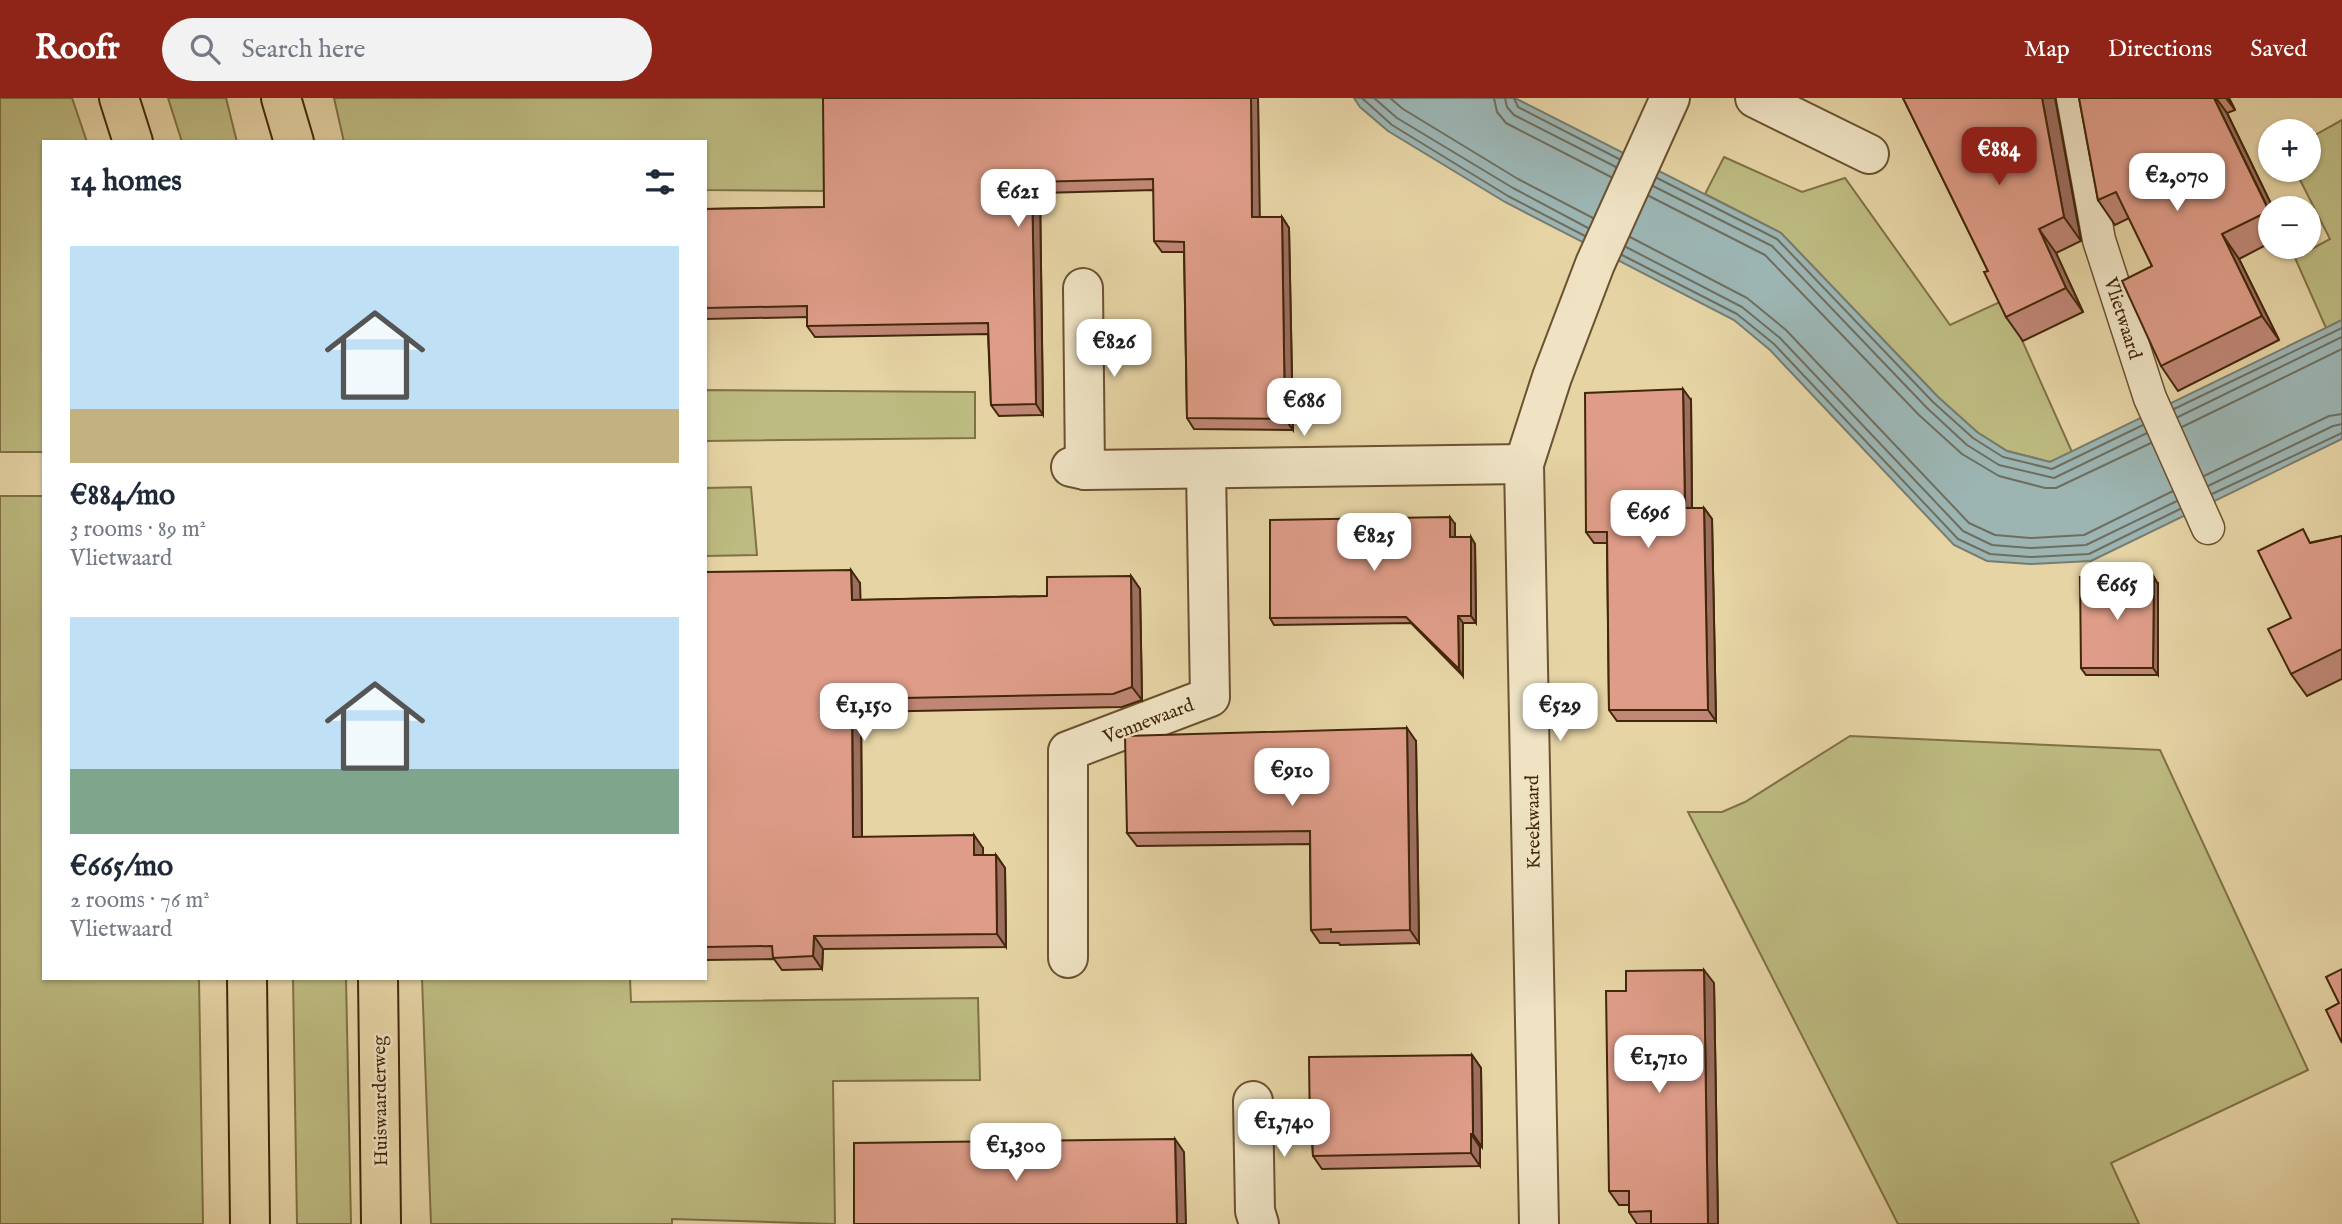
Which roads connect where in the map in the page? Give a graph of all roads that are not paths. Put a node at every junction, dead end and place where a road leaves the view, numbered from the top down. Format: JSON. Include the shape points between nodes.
{"nodes":[{"id":1,"x":120,"y":98,"type":"edge"},
{"id":2,"x":281,"y":98,"type":"edge"},
{"id":3,"x":1671,"y":98,"type":"edge"},
{"id":4,"x":1755,"y":98,"type":"edge"},
{"id":5,"x":2073,"y":98,"type":"edge"},
{"id":6,"x":132,"y":140,"type":"edge"},
{"id":7,"x":292,"y":140,"type":"edge"},
{"id":8,"x":1869,"y":153,"type":"dead end"},
{"id":9,"x":1083,"y":288,"type":"dead end"},
{"id":10,"x":1524,"y":464,"type":"junction"},
{"id":11,"x":1206,"y":470,"type":"junction"},
{"id":12,"x":2208,"y":528,"type":"dead end"},
{"id":13,"x":1069,"y":958,"type":"dead end"},
{"id":14,"x":247,"y":980,"type":"edge"},
{"id":15,"x":378,"y":980,"type":"edge"},
{"id":16,"x":1253,"y":1101,"type":"dead end"},
{"id":17,"x":250,"y":1224,"type":"edge"},
{"id":18,"x":381,"y":1224,"type":"edge"},
{"id":19,"x":1259,"y":1224,"type":"edge"},
{"id":20,"x":1539,"y":1224,"type":"edge"}],
"edges":[{"from":1,"to":6,"type":"highway"},
{"from":2,"to":7,"type":"highway"},
{"from":3,"to":10,"type":"street","name":"Kreekwaard","via":[[1595,264]]},
{"from":4,"to":8,"type":"street"},
{"from":5,"to":12,"type":"street","name":"Vlietwaard","via":[[2099,240],[2150,398]]},
{"from":9,"to":11,"type":"street","via":[[1078,469]]},
{"from":10,"to":11,"type":"street"},
{"from":10,"to":20,"type":"street","name":"Kreekwaard"},
{"from":11,"to":13,"type":"street","name":"Vennewaard","via":[[1210,697],[1068,751]]},
{"from":14,"to":17,"type":"highway"},
{"from":15,"to":18,"type":"highway","name":"Huiswaarderweg"},
{"from":16,"to":19,"type":"street"}]}
